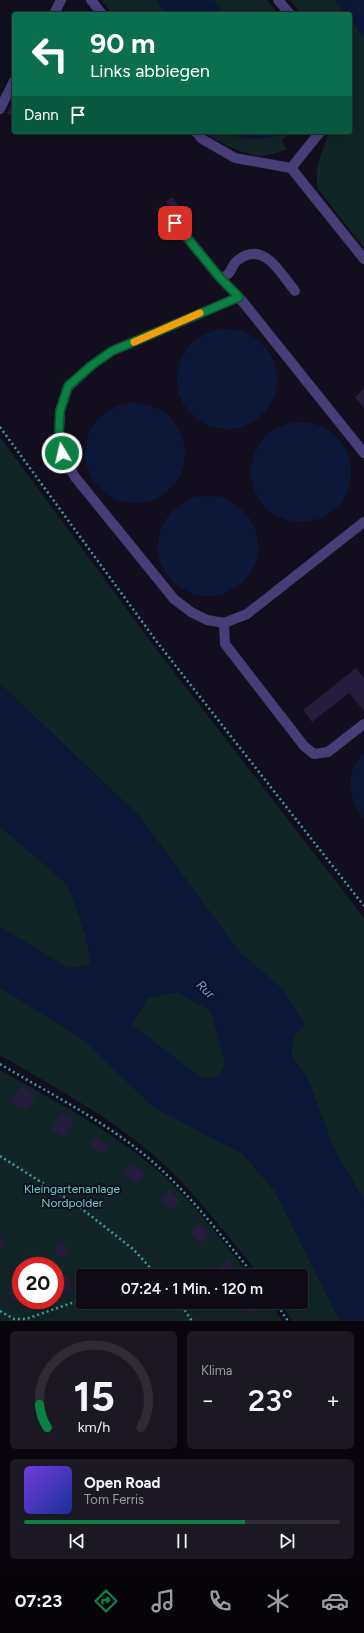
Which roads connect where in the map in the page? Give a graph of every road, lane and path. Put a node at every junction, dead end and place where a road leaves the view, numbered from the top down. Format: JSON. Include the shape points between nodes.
{"nodes":[{"id":1,"x":61,"y":0,"type":"edge"},
{"id":2,"x":91,"y":0,"type":"edge"},
{"id":3,"x":278,"y":0,"type":"edge"},
{"id":4,"x":55,"y":12,"type":"edge"},
{"id":5,"x":100,"y":12,"type":"edge"},
{"id":6,"x":288,"y":12,"type":"edge"},
{"id":7,"x":12,"y":85,"type":"edge"},
{"id":8,"x":0,"y":109,"type":"edge"},
{"id":9,"x":198,"y":134,"type":"edge"},
{"id":10,"x":318,"y":134,"type":"edge"},
{"id":11,"x":291,"y":168,"type":"junction"},
{"id":12,"x":166,"y":212,"type":"dead end"},
{"id":13,"x":364,"y":259,"type":"edge"},
{"id":14,"x":221,"y":279,"type":"junction"},
{"id":15,"x":295,"y":291,"type":"dead end"},
{"id":16,"x":239,"y":297,"type":"junction"},
{"id":17,"x":0,"y":427,"type":"edge"},
{"id":18,"x":364,"y":453,"type":"edge"},
{"id":19,"x":364,"y":522,"type":"edge"},
{"id":20,"x":224,"y":623,"type":"junction"},
{"id":21,"x":364,"y":724,"type":"edge"},
{"id":22,"x":364,"y":906,"type":"edge"},
{"id":23,"x":0,"y":1064,"type":"edge"},
{"id":24,"x":0,"y":1156,"type":"edge"},
{"id":25,"x":151,"y":1269,"type":"edge"},
{"id":26,"x":249,"y":1269,"type":"edge"},
{"id":27,"x":76,"y":1301,"type":"edge"},
{"id":28,"x":184,"y":1309,"type":"edge"},
{"id":29,"x":280,"y":1309,"type":"edge"},
{"id":30,"x":0,"y":1311,"type":"edge"},
{"id":31,"x":192,"y":1321,"type":"edge"},
{"id":32,"x":288,"y":1321,"type":"edge"}],
"edges":[{"from":1,"to":4,"type":"lane"},
{"from":2,"to":5,"type":"lane"},
{"from":3,"to":6,"type":"lane"},
{"from":7,"to":8,"type":"lane"},
{"from":9,"to":11,"type":"lane","via":[[235,158]]},
{"from":10,"to":11,"type":"lane"},
{"from":11,"to":13,"type":"lane"},
{"from":12,"to":14,"type":"lane"},
{"from":14,"to":15,"type":"lane","via":[[236,261],[247,254],[257,253],[268,258]]},
{"from":14,"to":16,"type":"lane"},
{"from":16,"to":18,"type":"lane"},
{"from":16,"to":20,"type":"lane","via":[[112,351],[92,365],[68,386],[60,411],[59,431],[62,453],[75,477],[174,599],[207,620]]},
{"from":17,"to":22,"type":"path","via":[[157,642]]},
{"from":19,"to":20,"type":"lane","via":[[247,614]]},
{"from":20,"to":21,"type":"lane","via":[[225,644],[304,746],[314,754],[328,752]]},
{"from":23,"to":26,"type":"path","via":[[97,1121],[139,1151],[196,1204]]},
{"from":24,"to":25,"type":"path","via":[[77,1205],[133,1250]]},
{"from":27,"to":30,"type":"path","via":[[26,1319],[14,1319]]},
{"from":28,"to":31,"type":"path"},
{"from":29,"to":32,"type":"path"}]}
